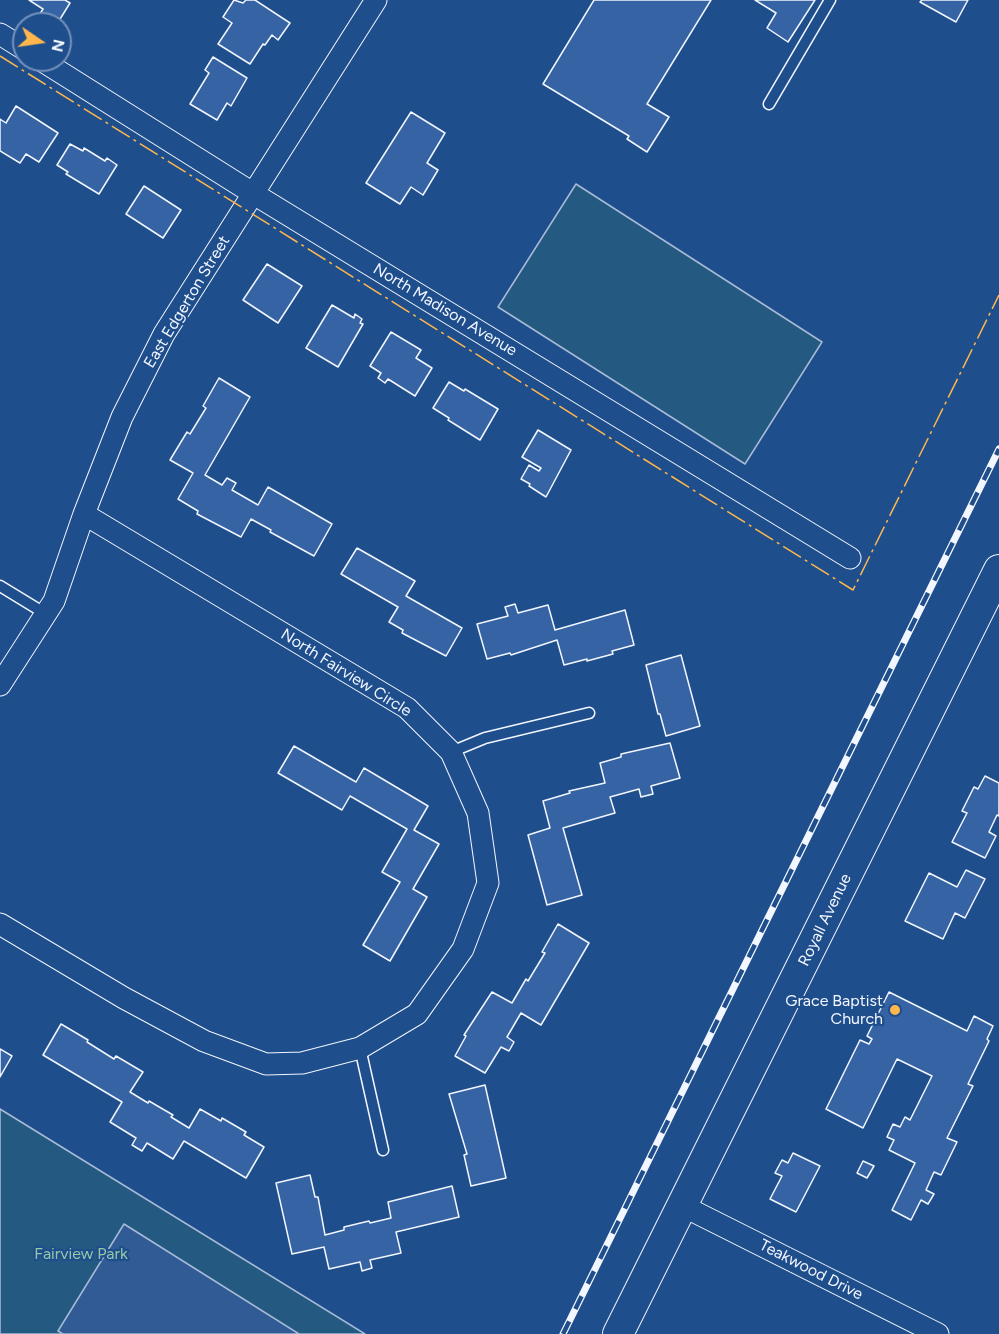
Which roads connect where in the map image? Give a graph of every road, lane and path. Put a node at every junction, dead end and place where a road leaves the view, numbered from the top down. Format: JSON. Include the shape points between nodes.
{"nodes":[{"id":1,"x":376,"y":0,"type":"edge"},
{"id":2,"x":830,"y":0,"type":"edge"},
{"id":3,"x":60,"y":72,"type":"edge"},
{"id":4,"x":770,"y":104,"type":"dead end"},
{"id":5,"x":254,"y":194,"type":"junction"},
{"id":6,"x":84,"y":514,"type":"junction"},
{"id":7,"x":850,"y":558,"type":"dead end"},
{"id":8,"x":996,"y":582,"type":"edge"},
{"id":9,"x":0,"y":586,"type":"edge"},
{"id":10,"x":46,"y":614,"type":"junction"},
{"id":11,"x":0,"y":685,"type":"edge"},
{"id":12,"x":589,"y":712,"type":"dead end"},
{"id":13,"x":451,"y":752,"type":"junction"},
{"id":14,"x":0,"y":924,"type":"edge"},
{"id":15,"x":360,"y":1048,"type":"junction"},
{"id":16,"x":383,"y":1150,"type":"dead end"},
{"id":17,"x":683,"y":1206,"type":"junction"},
{"id":18,"x":618,"y":1334,"type":"edge"},
{"id":19,"x":938,"y":1334,"type":"edge"}],
"edges":[{"from":1,"to":5,"type":"street","name":"East Edgerton Street"},
{"from":2,"to":4,"type":"lane"},
{"from":3,"to":5,"type":"street","name":"North Madison Avenue"},
{"from":5,"to":6,"type":"street","name":"East Edgerton Street","via":[[164,334],[122,417]]},
{"from":5,"to":7,"type":"street","name":"North Madison Avenue"},
{"from":6,"to":10,"type":"street","name":"East Edgerton Street","via":[[54,602]]},
{"from":6,"to":13,"type":"street","name":"North Fairview Circle","via":[[407,708]]},
{"from":8,"to":17,"type":"street","name":"Royall Avenue"},
{"from":9,"to":10,"type":"lane"},
{"from":10,"to":11,"type":"street","name":"East Edgerton Street"},
{"from":12,"to":13,"type":"lane","via":[[485,738]]},
{"from":13,"to":15,"type":"street","name":"North Fairview Circle","via":[[478,813],[488,883],[464,949],[417,1014]]},
{"from":14,"to":15,"type":"street","name":"North Fairview Circle","via":[[204,1041],[266,1064],[302,1063]]},
{"from":15,"to":16,"type":"lane"},
{"from":17,"to":18,"type":"street","name":"Royall Avenue"},
{"from":17,"to":19,"type":"street","name":"Teakwood Drive"}]}
